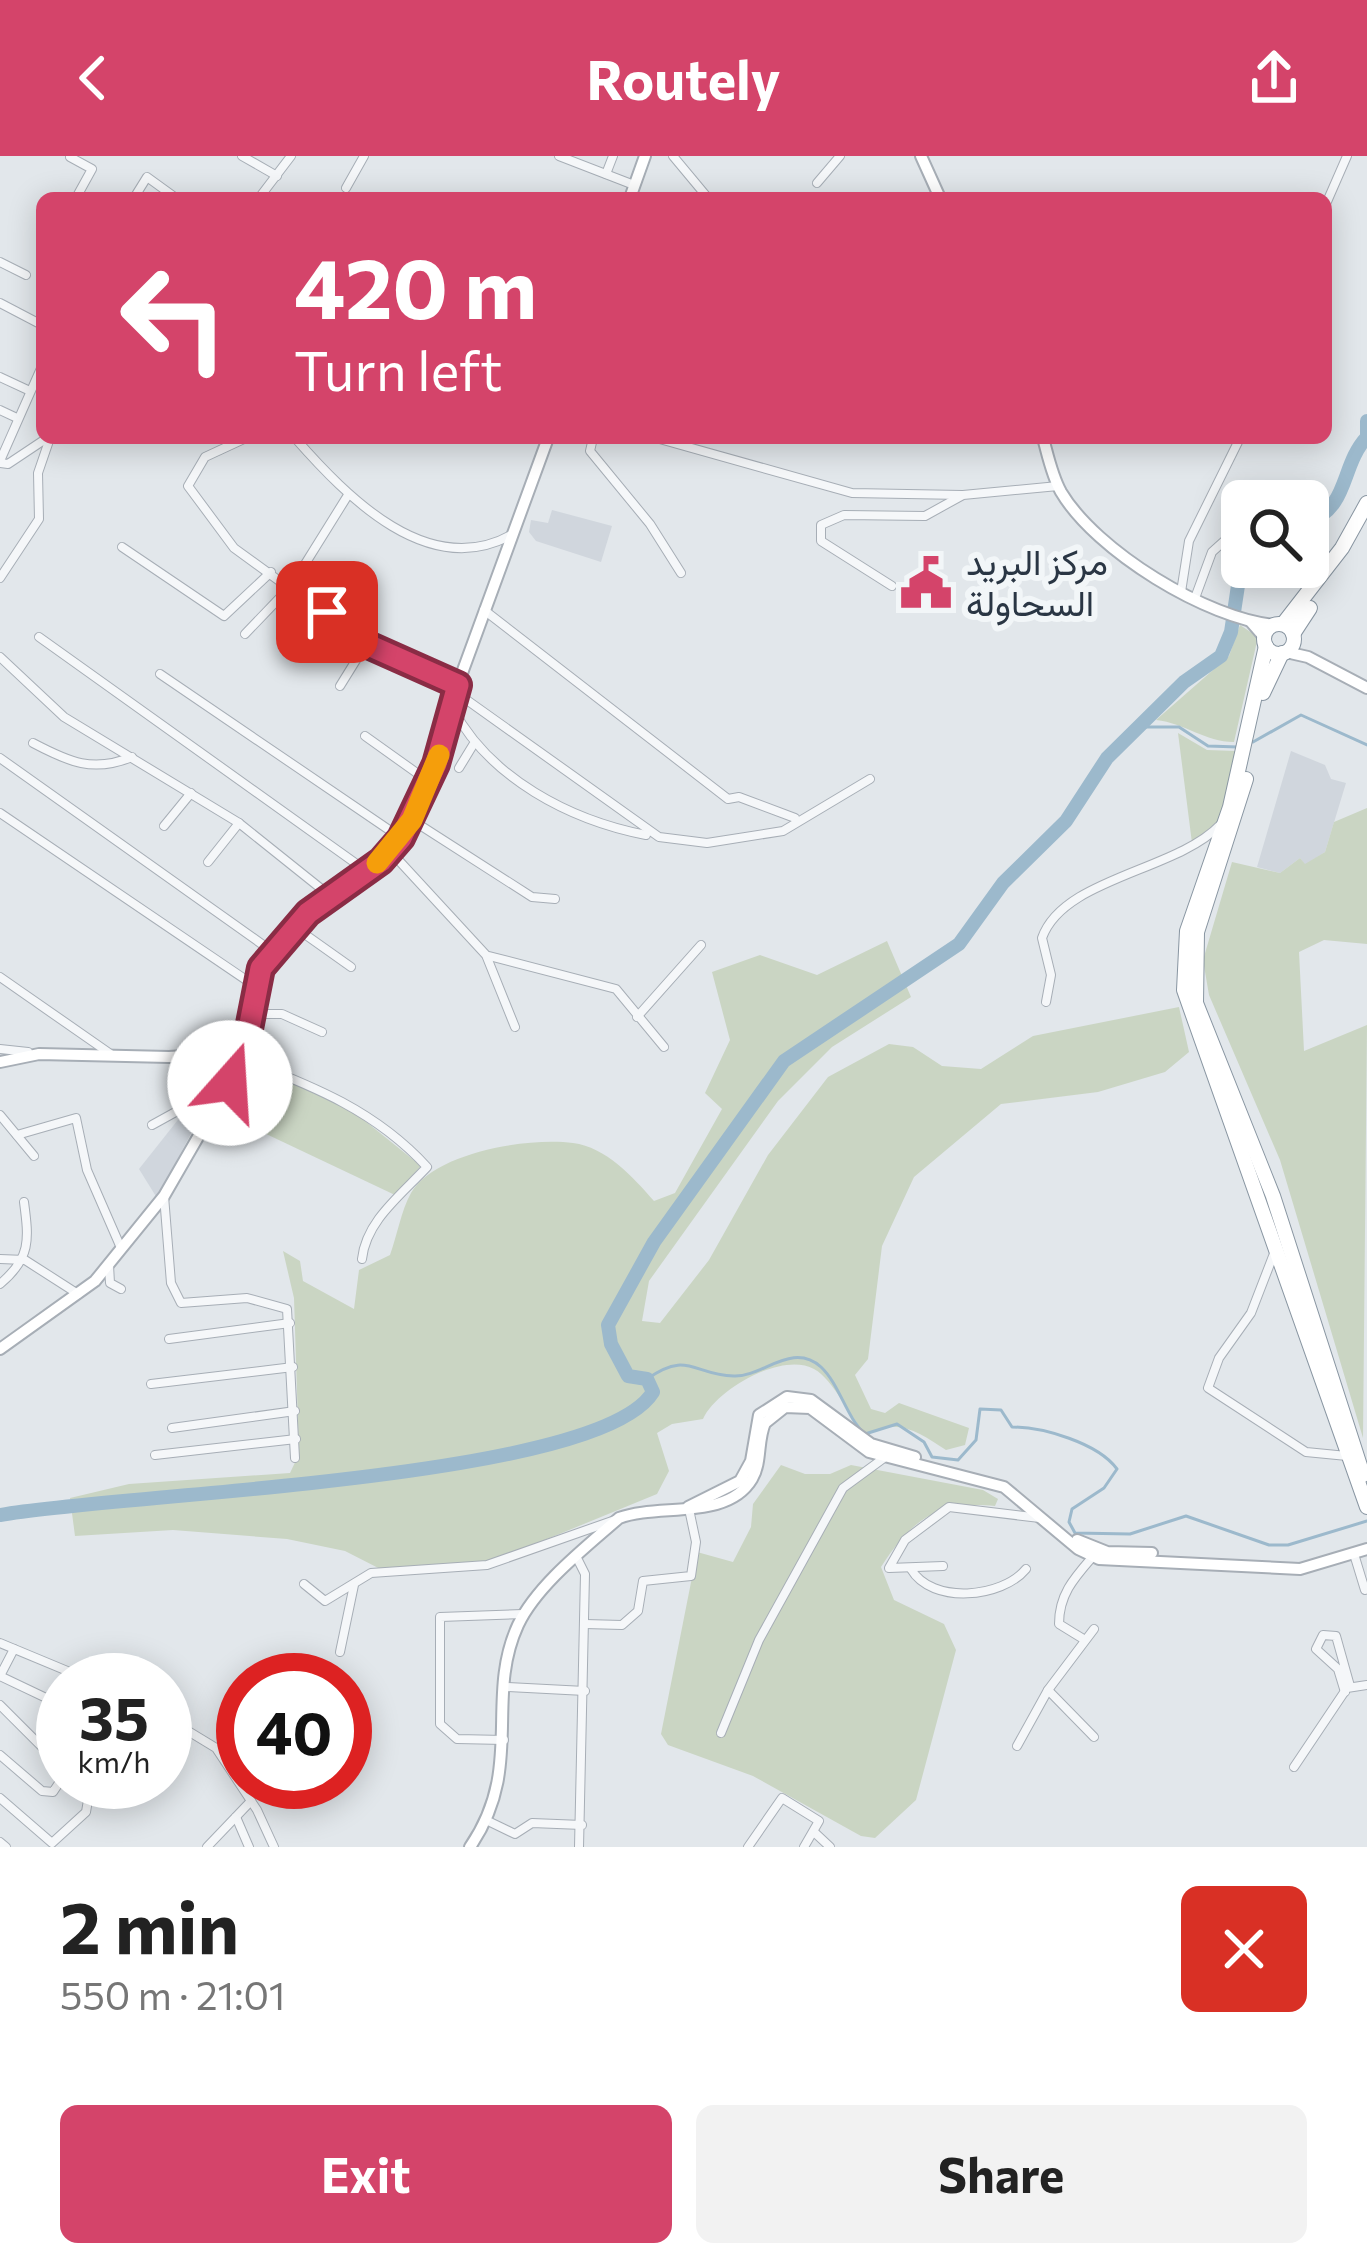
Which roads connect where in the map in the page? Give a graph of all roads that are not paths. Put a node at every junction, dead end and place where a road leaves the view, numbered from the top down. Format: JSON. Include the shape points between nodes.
{"nodes":[{"id":1,"x":242,"y":156,"type":"edge"},
{"id":2,"x":291,"y":156,"type":"edge"},
{"id":3,"x":364,"y":156,"type":"edge"},
{"id":4,"x":559,"y":156,"type":"edge"},
{"id":5,"x":613,"y":156,"type":"edge"},
{"id":6,"x":645,"y":156,"type":"edge"},
{"id":7,"x":673,"y":156,"type":"edge"},
{"id":8,"x":840,"y":156,"type":"edge"},
{"id":9,"x":921,"y":156,"type":"edge"},
{"id":10,"x":1347,"y":156,"type":"edge"},
{"id":11,"x":70,"y":157,"type":"edge"},
{"id":12,"x":66,"y":170,"type":"dead end"},
{"id":13,"x":607,"y":174,"type":"junction"},
{"id":14,"x":277,"y":176,"type":"junction"},
{"id":15,"x":817,"y":183,"type":"dead end"},
{"id":16,"x":346,"y":188,"type":"dead end"},
{"id":17,"x":79,"y":192,"type":"edge"},
{"id":18,"x":138,"y":192,"type":"edge"},
{"id":19,"x":168,"y":192,"type":"edge"},
{"id":20,"x":264,"y":192,"type":"edge"},
{"id":21,"x":634,"y":192,"type":"edge"},
{"id":22,"x":703,"y":192,"type":"edge"},
{"id":23,"x":937,"y":192,"type":"edge"},
{"id":24,"x":1331,"y":192,"type":"edge"},
{"id":25,"x":0,"y":262,"type":"edge"},
{"id":26,"x":26,"y":275,"type":"dead end"},
{"id":27,"x":0,"y":303,"type":"edge"},
{"id":28,"x":36,"y":322,"type":"edge"},
{"id":29,"x":0,"y":377,"type":"edge"},
{"id":30,"x":36,"y":380,"type":"edge"},
{"id":31,"x":31,"y":391,"type":"junction"},
{"id":32,"x":0,"y":410,"type":"edge"},
{"id":33,"x":17,"y":418,"type":"junction"},
{"id":34,"x":39,"y":444,"type":"edge"},
{"id":35,"x":46,"y":444,"type":"edge"},
{"id":36,"x":233,"y":444,"type":"edge"},
{"id":37,"x":301,"y":444,"type":"edge"},
{"id":38,"x":546,"y":444,"type":"edge"},
{"id":39,"x":592,"y":444,"type":"edge"},
{"id":40,"x":677,"y":444,"type":"edge"},
{"id":41,"x":1045,"y":444,"type":"edge"},
{"id":42,"x":1237,"y":444,"type":"edge"},
{"id":43,"x":0,"y":462,"type":"edge"},
{"id":44,"x":1058,"y":487,"type":"junction"},
{"id":45,"x":348,"y":495,"type":"junction"},
{"id":46,"x":964,"y":495,"type":"junction"},
{"id":47,"x":1367,"y":503,"type":"edge"},
{"id":48,"x":1367,"y":524,"type":"edge"},
{"id":49,"x":513,"y":534,"type":"junction"},
{"id":50,"x":1221,"y":544,"type":"edge"},
{"id":51,"x":122,"y":547,"type":"dead end"},
{"id":52,"x":271,"y":572,"type":"junction"},
{"id":53,"x":681,"y":573,"type":"dead end"},
{"id":54,"x":0,"y":578,"type":"edge"},
{"id":55,"x":292,"y":585,"type":"junction"},
{"id":56,"x":892,"y":586,"type":"dead end"},
{"id":57,"x":1181,"y":592,"type":"junction"},
{"id":58,"x":1195,"y":598,"type":"junction"},
{"id":59,"x":484,"y":610,"type":"junction"},
{"id":60,"x":245,"y":634,"type":"dead end"},
{"id":61,"x":39,"y":637,"type":"dead end"},
{"id":62,"x":1280,"y":639,"type":"junction"},
{"id":63,"x":366,"y":644,"type":"junction"},
{"id":64,"x":0,"y":657,"type":"edge"},
{"id":65,"x":160,"y":674,"type":"dead end"},
{"id":66,"x":340,"y":686,"type":"dead end"},
{"id":67,"x":1367,"y":688,"type":"edge"},
{"id":68,"x":458,"y":689,"type":"junction"},
{"id":69,"x":453,"y":709,"type":"junction"},
{"id":70,"x":365,"y":736,"type":"dead end"},
{"id":71,"x":33,"y":742,"type":"dead end"},
{"id":72,"x":473,"y":745,"type":"junction"},
{"id":73,"x":1245,"y":756,"type":"junction"},
{"id":74,"x":134,"y":757,"type":"junction"},
{"id":75,"x":0,"y":758,"type":"edge"},
{"id":76,"x":459,"y":768,"type":"dead end"},
{"id":77,"x":870,"y":779,"type":"dead end"},
{"id":78,"x":429,"y":782,"type":"junction"},
{"id":79,"x":191,"y":793,"type":"junction"},
{"id":80,"x":0,"y":813,"type":"edge"},
{"id":81,"x":796,"y":818,"type":"junction"},
{"id":82,"x":412,"y":820,"type":"junction"},
{"id":83,"x":1226,"y":820,"type":"junction"},
{"id":84,"x":239,"y":823,"type":"junction"},
{"id":85,"x":164,"y":826,"type":"dead end"},
{"id":86,"x":401,"y":838,"type":"junction"},
{"id":87,"x":659,"y":838,"type":"junction"},
{"id":88,"x":391,"y":852,"type":"junction"},
{"id":89,"x":208,"y":862,"type":"dead end"},
{"id":90,"x":365,"y":870,"type":"junction"},
{"id":91,"x":329,"y":895,"type":"junction"},
{"id":92,"x":555,"y":899,"type":"dead end"},
{"id":93,"x":295,"y":927,"type":"junction"},
{"id":94,"x":701,"y":945,"type":"dead end"},
{"id":95,"x":273,"y":952,"type":"junction"},
{"id":96,"x":486,"y":955,"type":"junction"},
{"id":97,"x":351,"y":967,"type":"dead end"},
{"id":98,"x":0,"y":977,"type":"edge"},
{"id":99,"x":255,"y":986,"type":"junction"},
{"id":100,"x":1046,"y":1002,"type":"dead end"},
{"id":101,"x":251,"y":1015,"type":"junction"},
{"id":102,"x":638,"y":1017,"type":"junction"},
{"id":103,"x":515,"y":1027,"type":"dead end"},
{"id":104,"x":322,"y":1032,"type":"dead end"},
{"id":105,"x":664,"y":1047,"type":"dead end"},
{"id":106,"x":0,"y":1048,"type":"edge"},
{"id":107,"x":39,"y":1054,"type":"junction"},
{"id":108,"x":244,"y":1056,"type":"junction"},
{"id":109,"x":115,"y":1057,"type":"junction"},
{"id":110,"x":0,"y":1061,"type":"edge"},
{"id":111,"x":230,"y":1083,"type":"junction"},
{"id":112,"x":0,"y":1115,"type":"edge"},
{"id":113,"x":152,"y":1125,"type":"dead end"},
{"id":114,"x":16,"y":1135,"type":"junction"},
{"id":115,"x":34,"y":1156,"type":"dead end"},
{"id":116,"x":164,"y":1196,"type":"junction"},
{"id":117,"x":24,"y":1202,"type":"dead end"},
{"id":118,"x":1278,"y":1245,"type":"junction"},
{"id":119,"x":122,"y":1249,"type":"junction"},
{"id":120,"x":0,"y":1259,"type":"edge"},
{"id":121,"x":362,"y":1259,"type":"dead end"},
{"id":122,"x":25,"y":1260,"type":"junction"},
{"id":123,"x":109,"y":1265,"type":"junction"},
{"id":124,"x":0,"y":1284,"type":"edge"},
{"id":125,"x":121,"y":1289,"type":"dead end"},
{"id":126,"x":79,"y":1294,"type":"junction"},
{"id":127,"x":290,"y":1323,"type":"junction"},
{"id":128,"x":169,"y":1340,"type":"dead end"},
{"id":129,"x":0,"y":1349,"type":"edge"},
{"id":130,"x":293,"y":1367,"type":"junction"},
{"id":131,"x":151,"y":1384,"type":"dead end"},
{"id":132,"x":295,"y":1411,"type":"junction"},
{"id":133,"x":172,"y":1428,"type":"dead end"},
{"id":134,"x":296,"y":1439,"type":"junction"},
{"id":135,"x":1357,"y":1451,"type":"edge"},
{"id":136,"x":890,"y":1454,"type":"junction"},
{"id":137,"x":154,"y":1455,"type":"dead end"},
{"id":138,"x":295,"y":1458,"type":"dead end"},
{"id":139,"x":1367,"y":1486,"type":"edge"},
{"id":140,"x":688,"y":1507,"type":"junction"},
{"id":141,"x":1367,"y":1508,"type":"edge"},
{"id":142,"x":619,"y":1518,"type":"junction"},
{"id":143,"x":1047,"y":1519,"type":"junction"},
{"id":144,"x":1363,"y":1548,"type":"edge"},
{"id":145,"x":1096,"y":1553,"type":"junction"},
{"id":146,"x":577,"y":1558,"type":"junction"},
{"id":147,"x":943,"y":1566,"type":"dead end"},
{"id":148,"x":910,"y":1568,"type":"junction"},
{"id":149,"x":1026,"y":1569,"type":"dead end"},
{"id":150,"x":354,"y":1583,"type":"junction"},
{"id":151,"x":304,"y":1584,"type":"dead end"},
{"id":152,"x":1365,"y":1590,"type":"edge"},
{"id":153,"x":525,"y":1614,"type":"junction"},
{"id":154,"x":585,"y":1624,"type":"junction"},
{"id":155,"x":1094,"y":1629,"type":"dead end"},
{"id":156,"x":1085,"y":1640,"type":"junction"},
{"id":157,"x":0,"y":1643,"type":"edge"},
{"id":158,"x":14,"y":1649,"type":"junction"},
{"id":159,"x":340,"y":1652,"type":"dead end"},
{"id":160,"x":36,"y":1658,"type":"edge"},
{"id":161,"x":0,"y":1676,"type":"edge"},
{"id":162,"x":1367,"y":1685,"type":"edge"},
{"id":163,"x":507,"y":1687,"type":"junction"},
{"id":164,"x":1347,"y":1689,"type":"junction"},
{"id":165,"x":1048,"y":1690,"type":"junction"},
{"id":166,"x":586,"y":1691,"type":"junction"},
{"id":167,"x":36,"y":1693,"type":"edge"},
{"id":168,"x":0,"y":1706,"type":"edge"},
{"id":169,"x":722,"y":1733,"type":"dead end"},
{"id":170,"x":1094,"y":1737,"type":"dead end"},
{"id":171,"x":36,"y":1740,"type":"edge"},
{"id":172,"x":504,"y":1740,"type":"junction"},
{"id":173,"x":1017,"y":1746,"type":"dead end"},
{"id":174,"x":0,"y":1755,"type":"edge"},
{"id":175,"x":1294,"y":1767,"type":"dead end"},
{"id":176,"x":36,"y":1786,"type":"edge"},
{"id":177,"x":0,"y":1798,"type":"edge"},
{"id":178,"x":86,"y":1809,"type":"edge"},
{"id":179,"x":244,"y":1809,"type":"edge"},
{"id":180,"x":255,"y":1809,"type":"edge"},
{"id":181,"x":236,"y":1817,"type":"junction"},
{"id":182,"x":488,"y":1821,"type":"junction"},
{"id":183,"x":583,"y":1825,"type":"junction"},
{"id":184,"x":814,"y":1832,"type":"junction"},
{"id":185,"x":207,"y":1847,"type":"edge"},
{"id":186,"x":249,"y":1847,"type":"edge"},
{"id":187,"x":274,"y":1847,"type":"edge"},
{"id":188,"x":470,"y":1847,"type":"edge"},
{"id":189,"x":578,"y":1847,"type":"edge"},
{"id":190,"x":748,"y":1847,"type":"edge"},
{"id":191,"x":803,"y":1847,"type":"edge"},
{"id":192,"x":830,"y":1847,"type":"edge"}],
"edges":[{"from":1,"to":14,"type":"street"},
{"from":2,"to":14,"type":"street"},
{"from":3,"to":16,"type":"street"},
{"from":4,"to":13,"type":"street"},
{"from":5,"to":13,"type":"street"},
{"from":6,"to":21,"type":"street"},
{"from":7,"to":22,"type":"street"},
{"from":8,"to":15,"type":"street"},
{"from":9,"to":23,"type":"street"},
{"from":10,"to":24,"type":"street"},
{"from":11,"to":12,"type":"street"},
{"from":11,"to":17,"type":"street","via":[[92,170]]},
{"from":13,"to":21,"type":"street"},
{"from":14,"to":20,"type":"street"},
{"from":18,"to":19,"type":"street","via":[[147,177]]},
{"from":25,"to":26,"type":"street"},
{"from":27,"to":28,"type":"street"},
{"from":29,"to":31,"type":"street"},
{"from":30,"to":31,"type":"street"},
{"from":31,"to":33,"type":"street"},
{"from":32,"to":33,"type":"street"},
{"from":33,"to":43,"type":"street"},
{"from":34,"to":43,"type":"street"},
{"from":35,"to":54,"type":"street","via":[[39,519]]},
{"from":36,"to":52,"type":"street","via":[[205,457],[188,486],[234,548]]},
{"from":37,"to":45,"type":"street"},
{"from":38,"to":49,"type":"street"},
{"from":39,"to":53,"type":"street"},
{"from":40,"to":46,"type":"street","via":[[852,493]]},
{"from":41,"to":44,"type":"street"},
{"from":42,"to":57,"type":"street","via":[[1189,541]]},
{"from":44,"to":46,"type":"street"},
{"from":44,"to":57,"type":"street","via":[[1119,551]]},
{"from":45,"to":49,"type":"street","via":[[427,544],[474,549]]},
{"from":45,"to":55,"type":"street"},
{"from":46,"to":56,"type":"street","via":[[925,516],[844,515],[821,525],[821,541]]},
{"from":47,"to":62,"type":"highway"},
{"from":48,"to":62,"type":"highway"},
{"from":49,"to":59,"type":"street"},
{"from":50,"to":58,"type":"street"},
{"from":51,"to":52,"type":"street","via":[[224,616]]},
{"from":52,"to":55,"type":"street"},
{"from":55,"to":60,"type":"street"},
{"from":55,"to":63,"type":"street"},
{"from":57,"to":58,"type":"street"},
{"from":58,"to":62,"type":"street"},
{"from":59,"to":68,"type":"street"},
{"from":59,"to":81,"type":"street","via":[[728,799]]},
{"from":61,"to":90,"type":"street"},
{"from":62,"to":67,"type":"street"},
{"from":62,"to":73,"type":"highway"},
{"from":63,"to":66,"type":"street"},
{"from":63,"to":68,"type":"street"},
{"from":64,"to":74,"type":"street","via":[[64,717]]},
{"from":65,"to":86,"type":"street"},
{"from":68,"to":69,"type":"street"},
{"from":68,"to":87,"type":"street"},
{"from":69,"to":72,"type":"street"},
{"from":69,"to":78,"type":"street"},
{"from":70,"to":78,"type":"street"},
{"from":71,"to":74,"type":"street","via":[[82,766]]},
{"from":72,"to":76,"type":"street"},
{"from":72,"to":87,"type":"street","via":[[551,803]]},
{"from":73,"to":83,"type":"highway"},
{"from":73,"to":135,"type":"highway","via":[[1240,805],[1197,932],[1196,1003],[1273,1196]]},
{"from":74,"to":79,"type":"street"},
{"from":75,"to":95,"type":"street"},
{"from":77,"to":81,"type":"street"},
{"from":78,"to":82,"type":"street"},
{"from":79,"to":84,"type":"street"},
{"from":79,"to":85,"type":"street"},
{"from":80,"to":99,"type":"street"},
{"from":81,"to":87,"type":"street","via":[[783,831],[707,843]]},
{"from":82,"to":86,"type":"street"},
{"from":82,"to":92,"type":"street","via":[[532,897]]},
{"from":83,"to":100,"type":"street","via":[[1192,848],[1056,913],[1042,938],[1051,975]]},
{"from":83,"to":118,"type":"highway","via":[[1187,931],[1184,990]]},
{"from":84,"to":89,"type":"street"},
{"from":84,"to":91,"type":"street"},
{"from":86,"to":88,"type":"street"},
{"from":88,"to":90,"type":"street"},
{"from":88,"to":96,"type":"street"},
{"from":90,"to":91,"type":"street"},
{"from":91,"to":93,"type":"street"},
{"from":93,"to":95,"type":"street"},
{"from":93,"to":97,"type":"street"},
{"from":94,"to":102,"type":"street"},
{"from":95,"to":99,"type":"street"},
{"from":96,"to":102,"type":"street","via":[[599,981]]},
{"from":96,"to":103,"type":"street"},
{"from":98,"to":109,"type":"street"},
{"from":99,"to":101,"type":"street"},
{"from":101,"to":104,"type":"street","via":[[282,1014]]},
{"from":101,"to":108,"type":"street"},
{"from":102,"to":105,"type":"street"},
{"from":106,"to":107,"type":"street"},
{"from":107,"to":109,"type":"street"},
{"from":107,"to":110,"type":"street"},
{"from":108,"to":109,"type":"street"},
{"from":108,"to":111,"type":"street"},
{"from":108,"to":121,"type":"street","via":[[358,1109],[427,1167],[374,1220]]},
{"from":111,"to":113,"type":"street"},
{"from":111,"to":116,"type":"street"},
{"from":112,"to":114,"type":"street"},
{"from":114,"to":115,"type":"street"},
{"from":114,"to":119,"type":"street","via":[[76,1118],[87,1170]]},
{"from":116,"to":119,"type":"street"},
{"from":116,"to":127,"type":"street","via":[[171,1283],[181,1303],[247,1298],[287,1309]]},
{"from":117,"to":122,"type":"street"},
{"from":118,"to":135,"type":"highway"},
{"from":118,"to":135,"type":"street","via":[[1208,1388],[1306,1452]]},
{"from":119,"to":123,"type":"street"},
{"from":120,"to":122,"type":"street"},
{"from":122,"to":124,"type":"street"},
{"from":122,"to":126,"type":"street"},
{"from":123,"to":125,"type":"street","via":[[110,1283]]},
{"from":123,"to":126,"type":"street"},
{"from":126,"to":129,"type":"street"},
{"from":127,"to":128,"type":"street"},
{"from":127,"to":130,"type":"street"},
{"from":130,"to":131,"type":"street"},
{"from":130,"to":132,"type":"street"},
{"from":132,"to":133,"type":"street"},
{"from":132,"to":134,"type":"street"},
{"from":134,"to":137,"type":"street"},
{"from":134,"to":138,"type":"street"},
{"from":135,"to":139,"type":"highway"},
{"from":135,"to":141,"type":"highway"},
{"from":136,"to":140,"type":"street","via":[[861,1448],[810,1408],[785,1407],[765,1424],[747,1486]]},
{"from":136,"to":143,"type":"street","via":[[991,1481]]},
{"from":136,"to":145,"type":"street","via":[[1009,1484]]},
{"from":136,"to":169,"type":"street","via":[[844,1488],[759,1640]]},
{"from":140,"to":142,"type":"street"},
{"from":140,"to":154,"type":"street","via":[[696,1542],[691,1576],[643,1582],[638,1611],[622,1625]]},
{"from":142,"to":146,"type":"street"},
{"from":142,"to":150,"type":"street","via":[[487,1565],[379,1570]]},
{"from":143,"to":145,"type":"street"},
{"from":143,"to":148,"type":"street","via":[[949,1508],[905,1540],[890,1568]]},
{"from":144,"to":145,"type":"street","via":[[1300,1569]]},
{"from":144,"to":152,"type":"street"},
{"from":145,"to":156,"type":"street","via":[[1059,1610],[1059,1624]]},
{"from":146,"to":153,"type":"street"},
{"from":146,"to":154,"type":"street","via":[[585,1574]]},
{"from":147,"to":148,"type":"street"},
{"from":148,"to":149,"type":"street","via":[[926,1583],[961,1592],[1009,1586]]},
{"from":150,"to":151,"type":"street","via":[[326,1601]]},
{"from":150,"to":159,"type":"street"},
{"from":153,"to":163,"type":"street"},
{"from":153,"to":172,"type":"street","via":[[440,1617],[440,1724],[457,1739]]},
{"from":154,"to":166,"type":"street"},
{"from":155,"to":156,"type":"street"},
{"from":156,"to":165,"type":"street"},
{"from":157,"to":158,"type":"street"},
{"from":158,"to":160,"type":"street"},
{"from":158,"to":161,"type":"street"},
{"from":161,"to":167,"type":"street"},
{"from":162,"to":164,"type":"street"},
{"from":163,"to":166,"type":"street"},
{"from":163,"to":172,"type":"street"},
{"from":164,"to":164,"type":"street","via":[[1316,1648],[1323,1635],[1342,1645]]},
{"from":164,"to":175,"type":"street"},
{"from":165,"to":170,"type":"street"},
{"from":165,"to":173,"type":"street"},
{"from":166,"to":183,"type":"street"},
{"from":168,"to":171,"type":"street"},
{"from":172,"to":182,"type":"street"},
{"from":174,"to":176,"type":"street"},
{"from":177,"to":178,"type":"street","via":[[52,1843]]},
{"from":179,"to":181,"type":"street"},
{"from":180,"to":187,"type":"street"},
{"from":181,"to":185,"type":"street"},
{"from":181,"to":186,"type":"street"},
{"from":182,"to":183,"type":"street","via":[[514,1834],[532,1823]]},
{"from":182,"to":188,"type":"street"},
{"from":183,"to":189,"type":"street"},
{"from":184,"to":190,"type":"street","via":[[818,1819],[782,1798]]},
{"from":184,"to":191,"type":"street"},
{"from":184,"to":192,"type":"street"}]}
